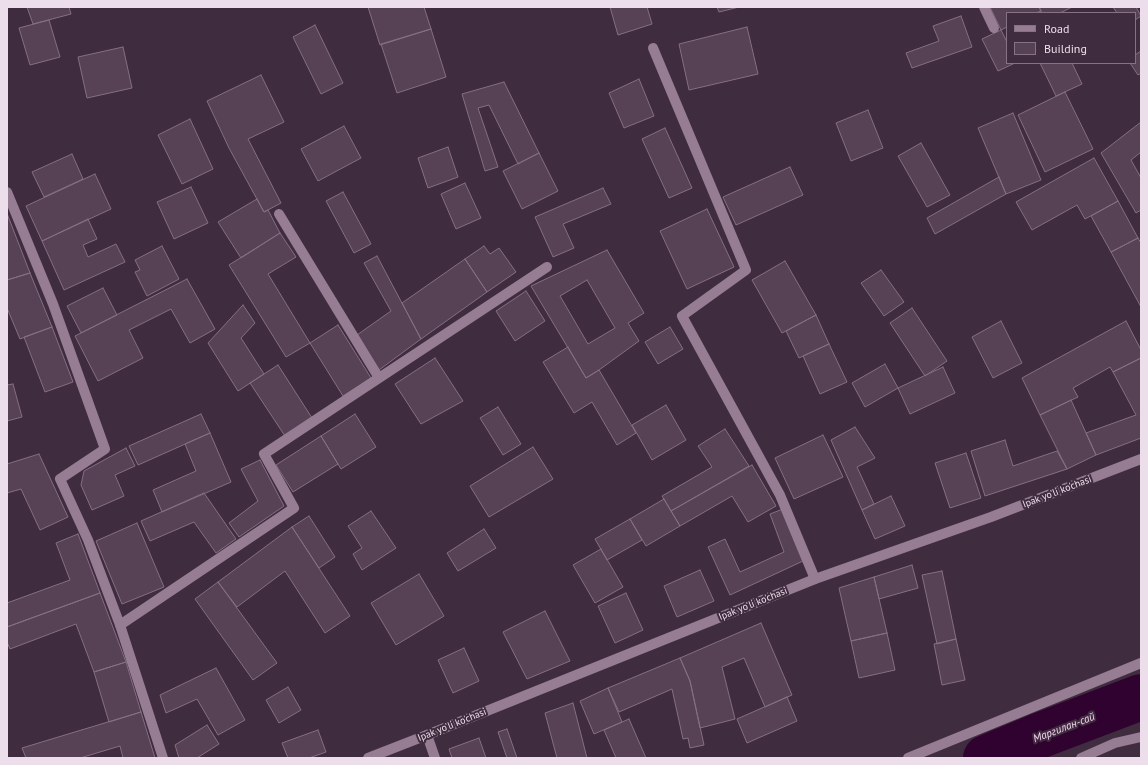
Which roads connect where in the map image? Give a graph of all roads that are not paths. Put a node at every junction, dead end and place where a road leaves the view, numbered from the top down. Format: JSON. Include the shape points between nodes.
{"nodes":[{"id":1,"x":984,"y":7,"type":"edge"},
{"id":2,"x":994,"y":28,"type":"dead end"},
{"id":3,"x":653,"y":48,"type":"dead end"},
{"id":4,"x":7,"y":192,"type":"edge"},
{"id":5,"x":279,"y":214,"type":"dead end"},
{"id":6,"x":547,"y":267,"type":"dead end"},
{"id":7,"x":379,"y":378,"type":"junction"},
{"id":8,"x":1141,"y":459,"type":"edge"},
{"id":9,"x":815,"y":579,"type":"junction"},
{"id":10,"x":120,"y":626,"type":"junction"},
{"id":11,"x":1141,"y":663,"type":"edge"},
{"id":12,"x":427,"y":735,"type":"junction"},
{"id":13,"x":1141,"y":737,"type":"edge"},
{"id":14,"x":163,"y":758,"type":"edge"},
{"id":15,"x":368,"y":758,"type":"edge"},
{"id":16,"x":435,"y":758,"type":"edge"},
{"id":17,"x":908,"y":758,"type":"edge"},
{"id":18,"x":1081,"y":758,"type":"edge"}],
"edges":[{"from":1,"to":2,"type":"main road"},
{"from":3,"to":9,"type":"main road","via":[[746,270],[682,316],[780,494]]},
{"from":4,"to":10,"type":"main road","via":[[52,304],[105,449],[60,479],[88,540]]},
{"from":5,"to":7,"type":"main road"},
{"from":6,"to":7,"type":"main road"},
{"from":7,"to":10,"type":"main road","via":[[264,454],[294,508]]},
{"from":8,"to":9,"type":"main road","name":"Ipak yo'li ko'chasi","via":[[991,517]]},
{"from":9,"to":12,"type":"main road","name":"Ipak yo'li ko'chasi"},
{"from":10,"to":14,"type":"main road"},
{"from":11,"to":17,"type":"main road"},
{"from":12,"to":15,"type":"main road","name":"Ipak yo'li ko'chasi"},
{"from":12,"to":16,"type":"main road"},
{"from":13,"to":18,"type":"main road","via":[[1115,743]]}]}
